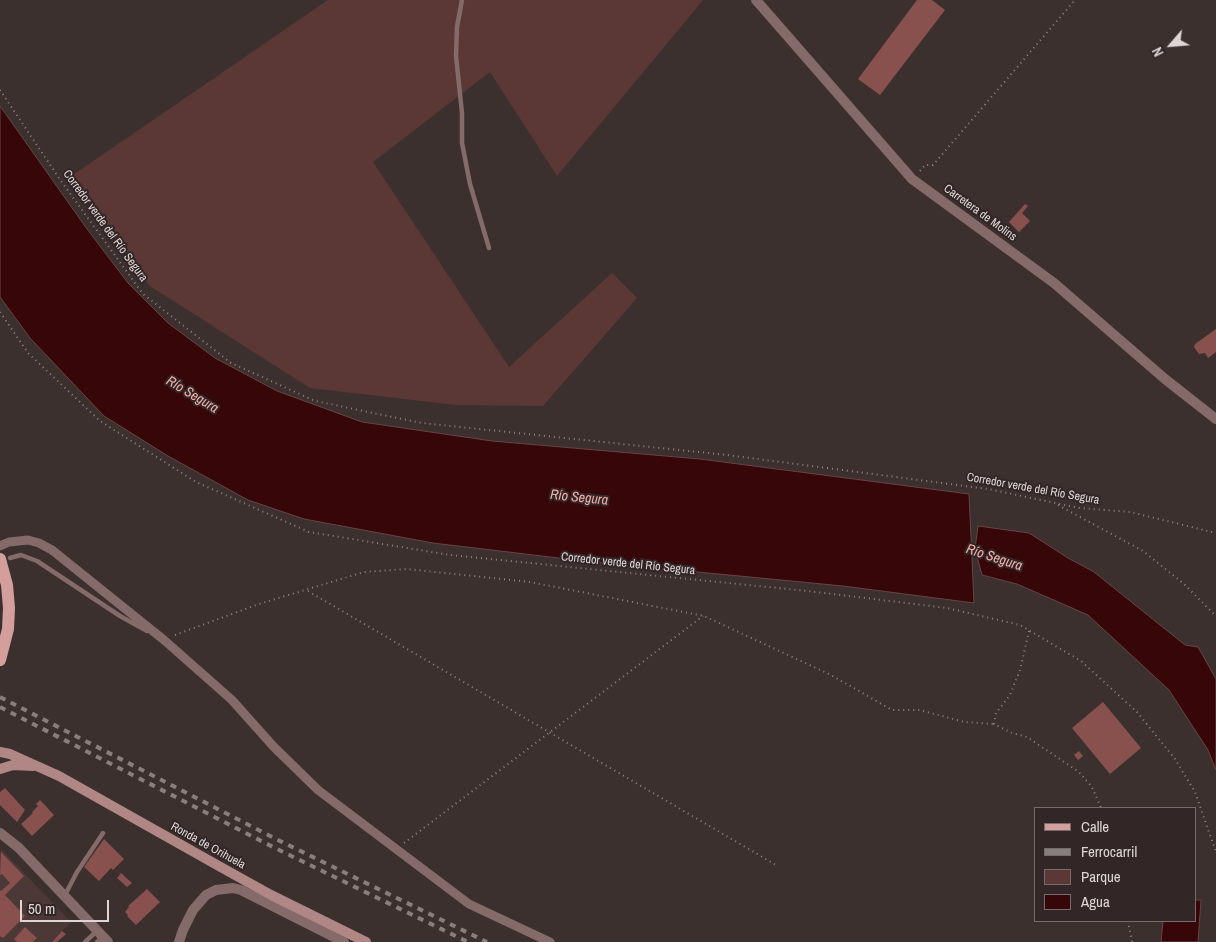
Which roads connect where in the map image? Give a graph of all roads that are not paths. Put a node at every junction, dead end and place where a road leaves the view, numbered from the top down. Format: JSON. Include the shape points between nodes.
{"nodes":[{"id":1,"x":462,"y":0,"type":"edge"},
{"id":2,"x":756,"y":0,"type":"edge"},
{"id":3,"x":489,"y":248,"type":"dead end"},
{"id":4,"x":1216,"y":418,"type":"edge"},
{"id":5,"x":0,"y":546,"type":"edge"},
{"id":6,"x":5,"y":558,"type":"edge"},
{"id":7,"x":164,"y":640,"type":"junction"},
{"id":8,"x":0,"y":660,"type":"edge"},
{"id":9,"x":0,"y":752,"type":"edge"},
{"id":10,"x":41,"y":767,"type":"junction"},
{"id":11,"x":0,"y":769,"type":"edge"},
{"id":12,"x":0,"y":833,"type":"edge"},
{"id":13,"x":102,"y":833,"type":"dead end"},
{"id":14,"x":0,"y":840,"type":"edge"},
{"id":15,"x":19,"y":848,"type":"junction"},
{"id":16,"x":65,"y":896,"type":"junction"},
{"id":17,"x":101,"y":938,"type":"edge"},
{"id":18,"x":85,"y":942,"type":"edge"},
{"id":19,"x":179,"y":942,"type":"edge"},
{"id":20,"x":344,"y":942,"type":"edge"},
{"id":21,"x":366,"y":942,"type":"edge"},
{"id":22,"x":550,"y":942,"type":"edge"}],
"edges":[{"from":1,"to":3,"type":"lane","via":[[456,56],[462,143]]},
{"from":2,"to":4,"type":"street","name":"Carretera de Molins","via":[[912,179],[1054,283],[1165,379]]},
{"from":5,"to":7,"type":"street","via":[[28,540],[52,550]]},
{"from":6,"to":7,"type":"lane","via":[[21,555],[37,561],[120,616]]},
{"from":6,"to":8,"type":"main road","via":[[8,629]]},
{"from":7,"to":22,"type":"street","via":[[232,700],[318,790],[469,904]]},
{"from":9,"to":10,"type":"main road","name":"Ronda de Orihuela"},
{"from":10,"to":11,"type":"main road","name":"Ronda de Orihuela","via":[[13,765]]},
{"from":10,"to":21,"type":"main road","name":"Ronda de Orihuela","via":[[271,895]]},
{"from":12,"to":15,"type":"street"},
{"from":13,"to":16,"type":"lane"},
{"from":14,"to":15,"type":"street"},
{"from":15,"to":16,"type":"street"},
{"from":16,"to":17,"type":"street"},
{"from":17,"to":18,"type":"lane"},
{"from":19,"to":20,"type":"street","via":[[193,910],[206,895],[233,888]]}]}
